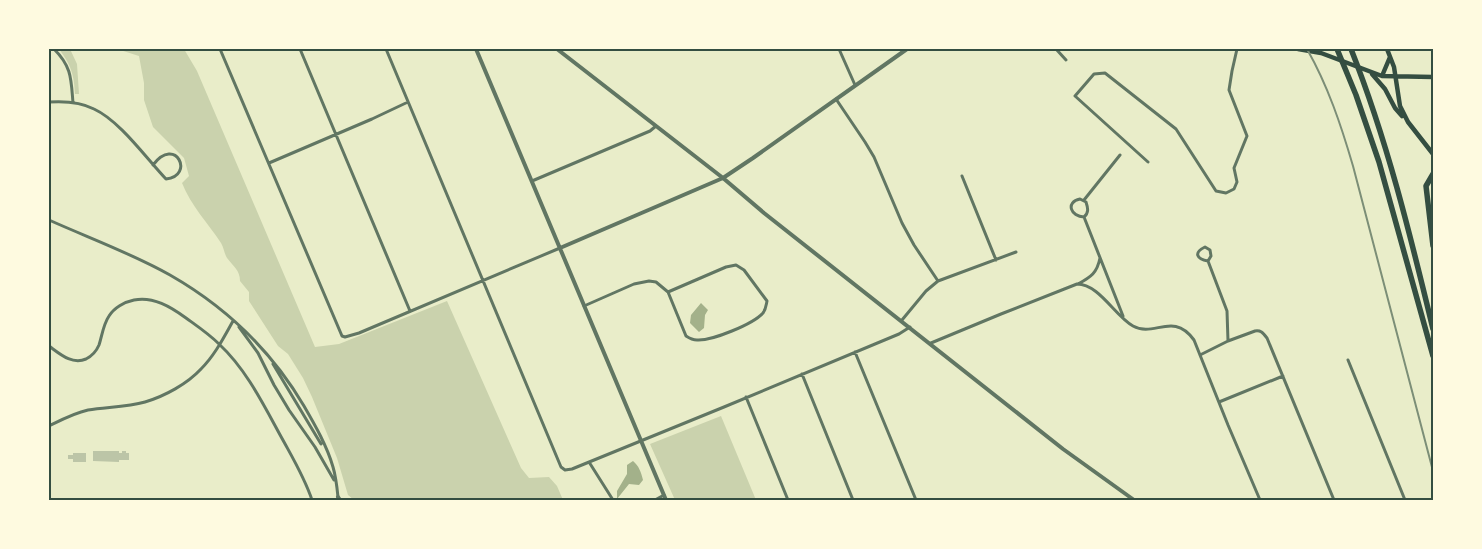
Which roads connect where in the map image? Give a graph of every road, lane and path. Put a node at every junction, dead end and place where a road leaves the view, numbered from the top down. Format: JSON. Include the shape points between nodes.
{"nodes":[{"id":1,"x":54,"y":49,"type":"edge"},
{"id":2,"x":220,"y":49,"type":"edge"},
{"id":3,"x":300,"y":49,"type":"edge"},
{"id":4,"x":386,"y":49,"type":"edge"},
{"id":5,"x":476,"y":49,"type":"edge"},
{"id":6,"x":557,"y":49,"type":"edge"},
{"id":7,"x":839,"y":49,"type":"edge"},
{"id":8,"x":907,"y":49,"type":"edge"},
{"id":9,"x":1056,"y":49,"type":"edge"},
{"id":10,"x":1237,"y":49,"type":"edge"},
{"id":11,"x":1298,"y":49,"type":"edge"},
{"id":12,"x":1338,"y":49,"type":"edge"},
{"id":13,"x":1351,"y":49,"type":"edge"},
{"id":14,"x":1387,"y":49,"type":"edge"},
{"id":15,"x":1390,"y":56,"type":"junction"},
{"id":16,"x":1066,"y":60,"type":"dead end"},
{"id":17,"x":1370,"y":72,"type":"junction"},
{"id":18,"x":1382,"y":76,"type":"junction"},
{"id":19,"x":1396,"y":77,"type":"junction"},
{"id":20,"x":1433,"y":78,"type":"edge"},
{"id":21,"x":855,"y":85,"type":"junction"},
{"id":22,"x":836,"y":99,"type":"junction"},
{"id":23,"x":49,"y":102,"type":"edge"},
{"id":24,"x":408,"y":102,"type":"junction"},
{"id":25,"x":73,"y":103,"type":"junction"},
{"id":26,"x":1408,"y":122,"type":"junction"},
{"id":27,"x":656,"y":126,"type":"junction"},
{"id":28,"x":335,"y":134,"type":"junction"},
{"id":29,"x":1433,"y":154,"type":"edge"},
{"id":30,"x":1120,"y":155,"type":"dead end"},
{"id":31,"x":1148,"y":162,"type":"dead end"},
{"id":32,"x":269,"y":164,"type":"junction"},
{"id":33,"x":153,"y":165,"type":"junction"},
{"id":34,"x":1433,"y":174,"type":"edge"},
{"id":35,"x":962,"y":176,"type":"dead end"},
{"id":36,"x":723,"y":178,"type":"junction"},
{"id":37,"x":532,"y":181,"type":"junction"},
{"id":38,"x":1084,"y":200,"type":"junction"},
{"id":39,"x":1084,"y":217,"type":"junction"},
{"id":40,"x":49,"y":220,"type":"edge"},
{"id":41,"x":1433,"y":246,"type":"edge"},
{"id":42,"x":560,"y":248,"type":"junction"},
{"id":43,"x":1016,"y":252,"type":"dead end"},
{"id":44,"x":1100,"y":258,"type":"junction"},
{"id":45,"x":996,"y":260,"type":"junction"},
{"id":46,"x":1208,"y":261,"type":"junction"},
{"id":47,"x":483,"y":280,"type":"junction"},
{"id":48,"x":938,"y":281,"type":"junction"},
{"id":49,"x":1077,"y":284,"type":"junction"},
{"id":50,"x":668,"y":292,"type":"junction"},
{"id":51,"x":584,"y":306,"type":"junction"},
{"id":52,"x":410,"y":311,"type":"junction"},
{"id":53,"x":1124,"y":319,"type":"junction"},
{"id":54,"x":902,"y":320,"type":"junction"},
{"id":55,"x":234,"y":321,"type":"junction"},
{"id":56,"x":911,"y":327,"type":"junction"},
{"id":57,"x":1433,"y":329,"type":"edge"},
{"id":58,"x":1228,"y":341,"type":"junction"},
{"id":59,"x":932,"y":343,"type":"junction"},
{"id":60,"x":219,"y":344,"type":"junction"},
{"id":61,"x":49,"y":346,"type":"edge"},
{"id":62,"x":855,"y":352,"type":"junction"},
{"id":63,"x":1200,"y":354,"type":"junction"},
{"id":64,"x":1433,"y":356,"type":"edge"},
{"id":65,"x":1348,"y":360,"type":"dead end"},
{"id":66,"x":802,"y":374,"type":"junction"},
{"id":67,"x":1283,"y":376,"type":"junction"},
{"id":68,"x":294,"y":394,"type":"junction"},
{"id":69,"x":746,"y":397,"type":"junction"},
{"id":70,"x":284,"y":401,"type":"junction"},
{"id":71,"x":1219,"y":402,"type":"junction"},
{"id":72,"x":49,"y":426,"type":"edge"},
{"id":73,"x":641,"y":441,"type":"junction"},
{"id":74,"x":589,"y":462,"type":"junction"},
{"id":75,"x":336,"y":484,"type":"junction"},
{"id":76,"x":664,"y":495,"type":"junction"},
{"id":77,"x":339,"y":499,"type":"edge"},
{"id":78,"x":312,"y":500,"type":"edge"},
{"id":79,"x":613,"y":500,"type":"edge"},
{"id":80,"x":655,"y":500,"type":"edge"},
{"id":81,"x":666,"y":500,"type":"edge"},
{"id":82,"x":788,"y":500,"type":"edge"},
{"id":83,"x":853,"y":500,"type":"edge"},
{"id":84,"x":916,"y":500,"type":"edge"},
{"id":85,"x":1134,"y":500,"type":"edge"},
{"id":86,"x":1260,"y":500,"type":"edge"},
{"id":87,"x":1334,"y":500,"type":"edge"},
{"id":88,"x":1405,"y":500,"type":"edge"}],
"edges":[{"from":1,"to":25,"type":"street","via":[[67,65]]},
{"from":2,"to":32,"type":"street"},
{"from":3,"to":28,"type":"street"},
{"from":4,"to":24,"type":"street"},
{"from":5,"to":37,"type":"street"},
{"from":6,"to":27,"type":"street"},
{"from":7,"to":21,"type":"street"},
{"from":8,"to":21,"type":"street"},
{"from":9,"to":16,"type":"street"},
{"from":10,"to":31,"type":"street","via":[[1229,90],[1247,136],[1234,168],[1237,182],[1234,189],[1226,193],[1216,191],[1176,129],[1105,74],[1094,74],[1075,96]]},
{"from":11,"to":17,"type":"main road","via":[[1321,53]]},
{"from":12,"to":64,"type":"highway","via":[[1379,162]]},
{"from":13,"to":57,"type":"highway","via":[[1397,184]]},
{"from":14,"to":15,"type":"main road"},
{"from":15,"to":18,"type":"main road"},
{"from":15,"to":19,"type":"main road"},
{"from":17,"to":18,"type":"main road"},
{"from":17,"to":26,"type":"main road"},
{"from":18,"to":19,"type":"main road"},
{"from":19,"to":20,"type":"main road"},
{"from":19,"to":26,"type":"main road","via":[[1397,95]]},
{"from":21,"to":22,"type":"street"},
{"from":22,"to":36,"type":"street"},
{"from":22,"to":48,"type":"street","via":[[874,157],[902,223]]},
{"from":23,"to":25,"type":"street"},
{"from":24,"to":28,"type":"street"},
{"from":24,"to":47,"type":"street"},
{"from":25,"to":33,"type":"street","via":[[107,116]]},
{"from":26,"to":29,"type":"main road"},
{"from":27,"to":36,"type":"street"},
{"from":27,"to":37,"type":"street"},
{"from":28,"to":32,"type":"street"},
{"from":28,"to":52,"type":"street"},
{"from":30,"to":38,"type":"street"},
{"from":32,"to":52,"type":"street","via":[[342,336],[359,333]]},
{"from":33,"to":33,"type":"street","via":[[166,179],[181,170],[178,157],[172,154],[165,154]]},
{"from":34,"to":41,"type":"highway","via":[[1426,186]]},
{"from":35,"to":45,"type":"street"},
{"from":36,"to":42,"type":"street"},
{"from":36,"to":54,"type":"street"},
{"from":37,"to":42,"type":"street"},
{"from":38,"to":39,"type":"street","via":[[1088,207],[1088,214]]},
{"from":38,"to":39,"type":"street","via":[[1075,200],[1071,208],[1078,217]]},
{"from":39,"to":44,"type":"street"},
{"from":40,"to":55,"type":"street","via":[[168,274]]},
{"from":42,"to":47,"type":"street"},
{"from":42,"to":51,"type":"street"},
{"from":43,"to":45,"type":"street"},
{"from":44,"to":49,"type":"street","via":[[1094,274]]},
{"from":44,"to":53,"type":"street"},
{"from":45,"to":48,"type":"street"},
{"from":46,"to":46,"type":"street","via":[[1210,250],[1200,249],[1198,257]]},
{"from":46,"to":58,"type":"street","via":[[1227,311]]},
{"from":47,"to":52,"type":"street"},
{"from":47,"to":74,"type":"street","via":[[561,467],[572,469]]},
{"from":48,"to":54,"type":"street"},
{"from":49,"to":53,"type":"street","via":[[1098,294]]},
{"from":49,"to":59,"type":"street"},
{"from":50,"to":50,"type":"street","via":[[686,336],[697,340],[732,332],[762,314],[767,302],[744,270],[736,265],[726,266]]},
{"from":50,"to":51,"type":"street","via":[[656,282],[649,281],[634,284]]},
{"from":51,"to":73,"type":"street"},
{"from":53,"to":63,"type":"street","via":[[1142,329],[1179,327],[1191,336]]},
{"from":54,"to":56,"type":"street"},
{"from":55,"to":60,"type":"street"},
{"from":55,"to":68,"type":"street","via":[[269,356]]},
{"from":55,"to":70,"type":"street","via":[[258,353]]},
{"from":56,"to":59,"type":"street"},
{"from":56,"to":62,"type":"street"},
{"from":58,"to":63,"type":"street"},
{"from":58,"to":67,"type":"street","via":[[1255,331],[1261,332],[1267,338]]},
{"from":59,"to":85,"type":"street","via":[[1059,445]]},
{"from":60,"to":61,"type":"street","via":[[174,309],[144,299],[127,302],[112,312],[96,352],[82,361],[72,361]]},
{"from":60,"to":72,"type":"street","via":[[201,369],[160,397],[86,411]]},
{"from":60,"to":78,"type":"street","via":[[261,399],[301,472]]},
{"from":62,"to":66,"type":"street"},
{"from":62,"to":84,"type":"street"},
{"from":63,"to":71,"type":"street"},
{"from":65,"to":88,"type":"street"},
{"from":66,"to":69,"type":"street"},
{"from":66,"to":83,"type":"street"},
{"from":67,"to":71,"type":"street"},
{"from":67,"to":87,"type":"street"},
{"from":68,"to":70,"type":"street"},
{"from":68,"to":75,"type":"street","via":[[326,450]]},
{"from":69,"to":73,"type":"street"},
{"from":69,"to":82,"type":"street"},
{"from":70,"to":75,"type":"street"},
{"from":71,"to":86,"type":"street"},
{"from":73,"to":74,"type":"street"},
{"from":73,"to":76,"type":"street"},
{"from":74,"to":79,"type":"street"},
{"from":75,"to":77,"type":"street"},
{"from":76,"to":80,"type":"street"},
{"from":76,"to":81,"type":"street"}]}
